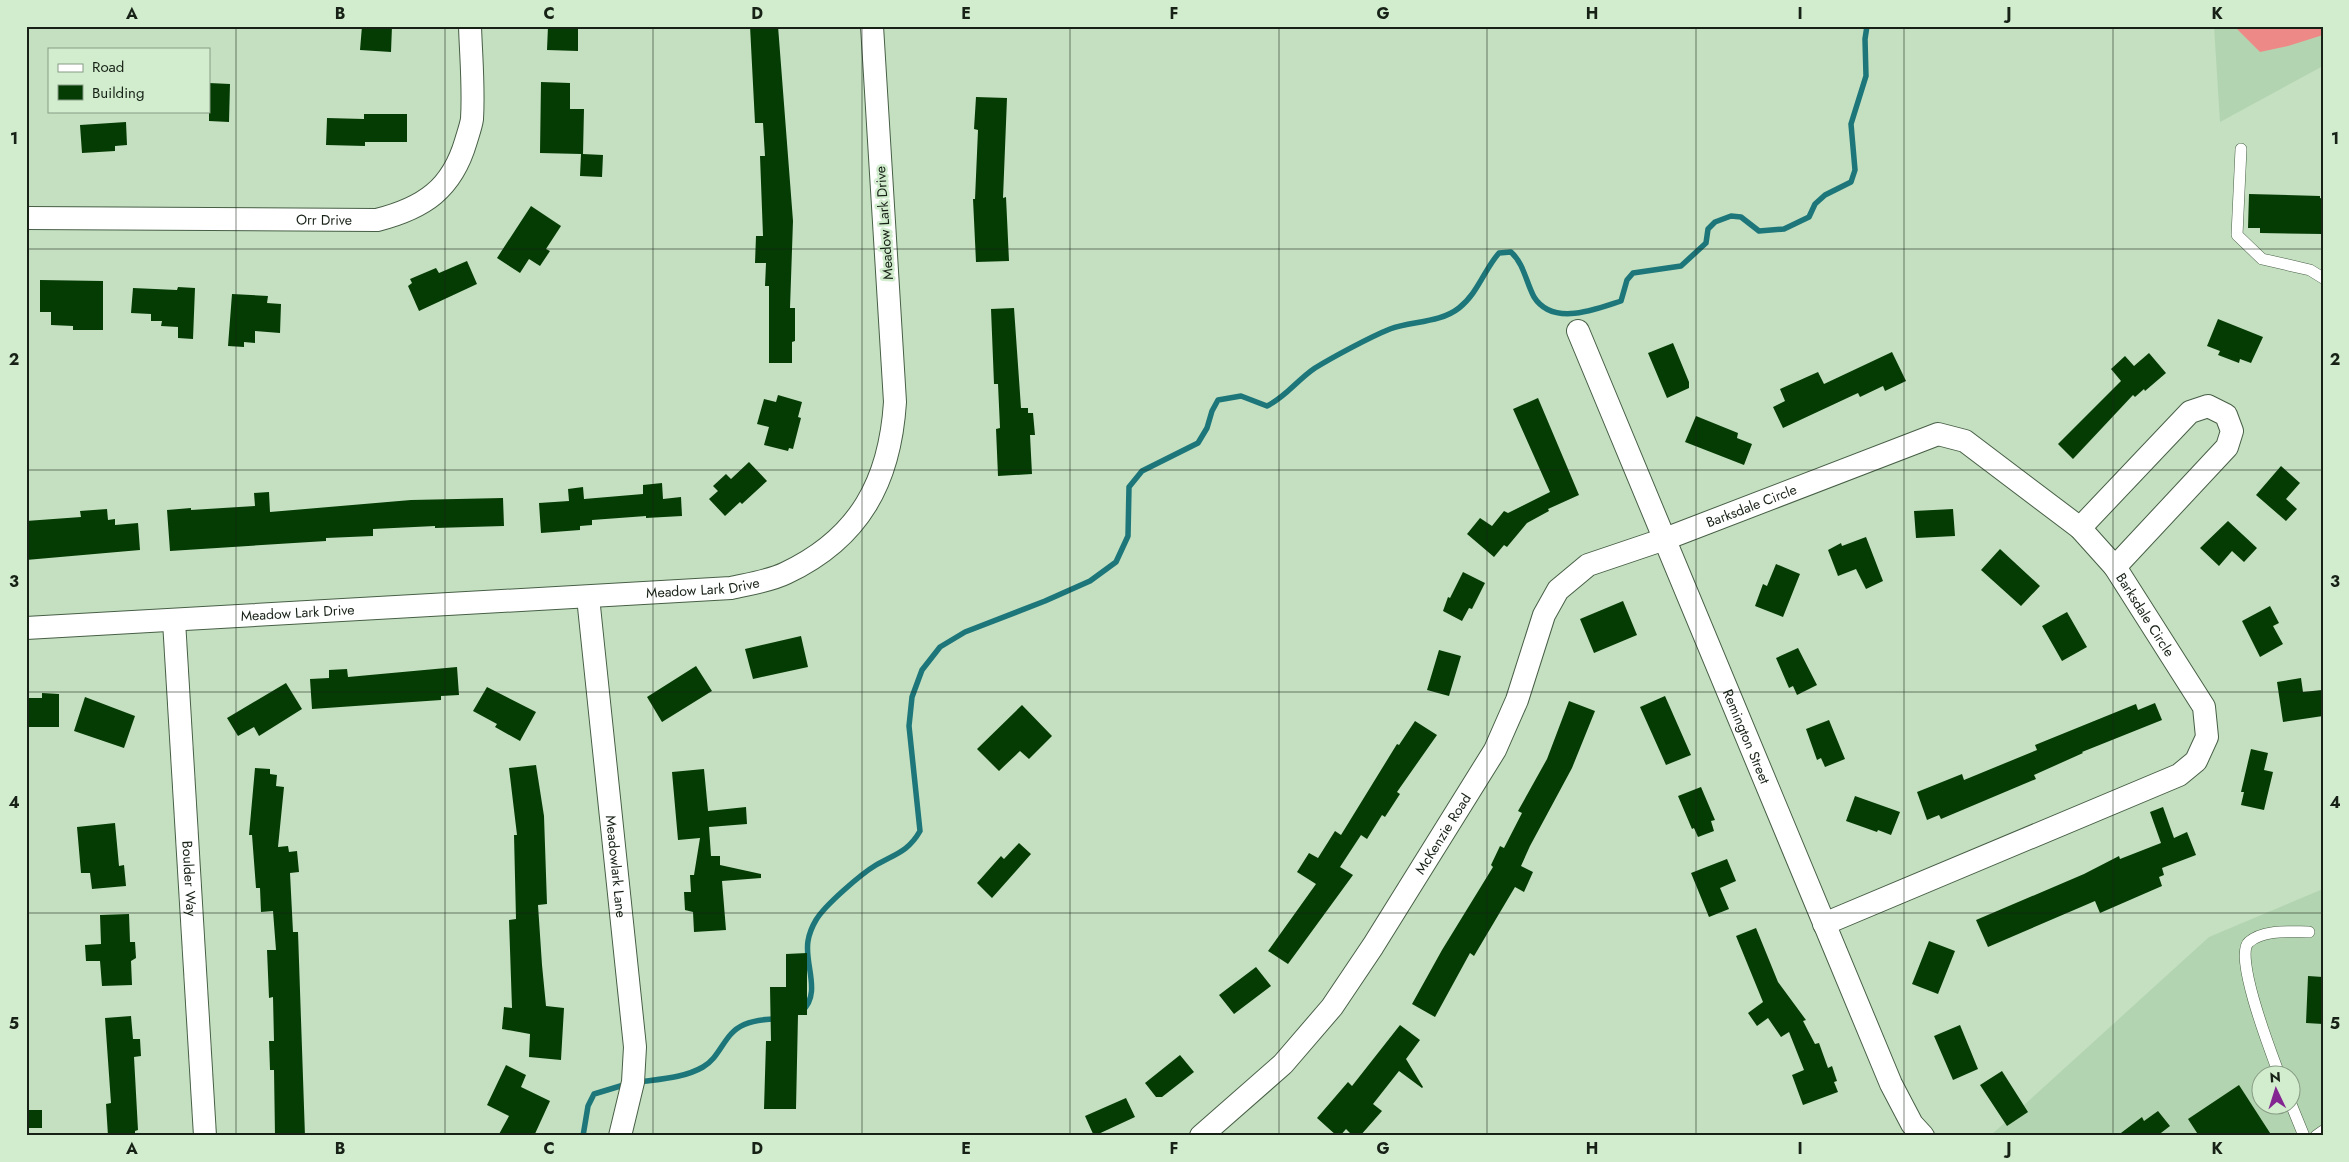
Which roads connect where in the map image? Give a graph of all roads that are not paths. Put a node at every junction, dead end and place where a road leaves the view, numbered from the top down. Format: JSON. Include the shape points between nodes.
{"nodes":[{"id":1,"x":470,"y":26,"type":"edge"},
{"id":2,"x":872,"y":26,"type":"edge"},
{"id":3,"x":2241,"y":150,"type":"dead end"},
{"id":4,"x":26,"y":218,"type":"edge"},
{"id":5,"x":2323,"y":278,"type":"edge"},
{"id":6,"x":1578,"y":331,"type":"dead end"},
{"id":7,"x":2080,"y":528,"type":"junction"},
{"id":8,"x":1664,"y":539,"type":"junction"},
{"id":9,"x":2115,"y":567,"type":"junction"},
{"id":10,"x":588,"y":597,"type":"junction"},
{"id":11,"x":174,"y":621,"type":"junction"},
{"id":12,"x":26,"y":628,"type":"edge"},
{"id":13,"x":1824,"y":924,"type":"junction"},
{"id":14,"x":2310,"y":932,"type":"dead end"},
{"id":15,"x":2276,"y":1064,"type":"edge"},
{"id":16,"x":2295,"y":1114,"type":"edge"},
{"id":17,"x":2323,"y":1131,"type":"edge"},
{"id":18,"x":205,"y":1136,"type":"edge"},
{"id":19,"x":620,"y":1136,"type":"edge"},
{"id":20,"x":1201,"y":1136,"type":"edge"},
{"id":21,"x":1923,"y":1136,"type":"edge"},
{"id":22,"x":2304,"y":1136,"type":"edge"},
{"id":23,"x":2316,"y":1136,"type":"edge"}],
"edges":[{"from":1,"to":4,"type":"street","name":"Orr Drive","via":[[472,120],[460,162],[445,184],[425,202],[401,214],[377,220]]},
{"from":2,"to":10,"type":"street","name":"Meadow Lark Drive","via":[[895,402],[893,435],[884,471],[867,505],[846,532],[817,557],[785,574],[731,588]]},
{"from":3,"to":5,"type":"lane","via":[[2237,235],[2262,259],[2310,270]]},
{"from":6,"to":8,"type":"street","name":"Remington Street"},
{"from":7,"to":8,"type":"street","name":"Barksdale Circle","via":[[1964,441],[1938,434]]},
{"from":7,"to":9,"type":"street","name":"Barksdale Circle"},
{"from":7,"to":9,"type":"street","via":[[2190,412],[2208,406],[2226,415],[2232,431],[2227,447]]},
{"from":8,"to":13,"type":"street","name":"Remington Street"},
{"from":8,"to":20,"type":"street","name":"McKenzie Road","via":[[1588,565],[1558,590],[1544,615],[1517,700],[1495,750],[1373,946],[1332,1007],[1283,1064]]},
{"from":9,"to":13,"type":"street","name":"Barksdale Circle","via":[[2204,707],[2207,737],[2196,761],[2178,775]]},
{"from":10,"to":11,"type":"street","name":"Meadow Lark Drive"},
{"from":10,"to":19,"type":"street","name":"Meadowlark Lane","via":[[635,1047],[633,1082]]},
{"from":11,"to":12,"type":"street","name":"Meadow Lark Drive"},
{"from":11,"to":18,"type":"street","name":"Boulder Way"},
{"from":13,"to":21,"type":"street","name":"Remington Street","via":[[1890,1084],[1912,1124]]},
{"from":14,"to":15,"type":"lane","via":[[2260,936],[2249,941],[2244,952],[2249,982]]},
{"from":16,"to":22,"type":"lane"},
{"from":17,"to":23,"type":"lane"}]}
